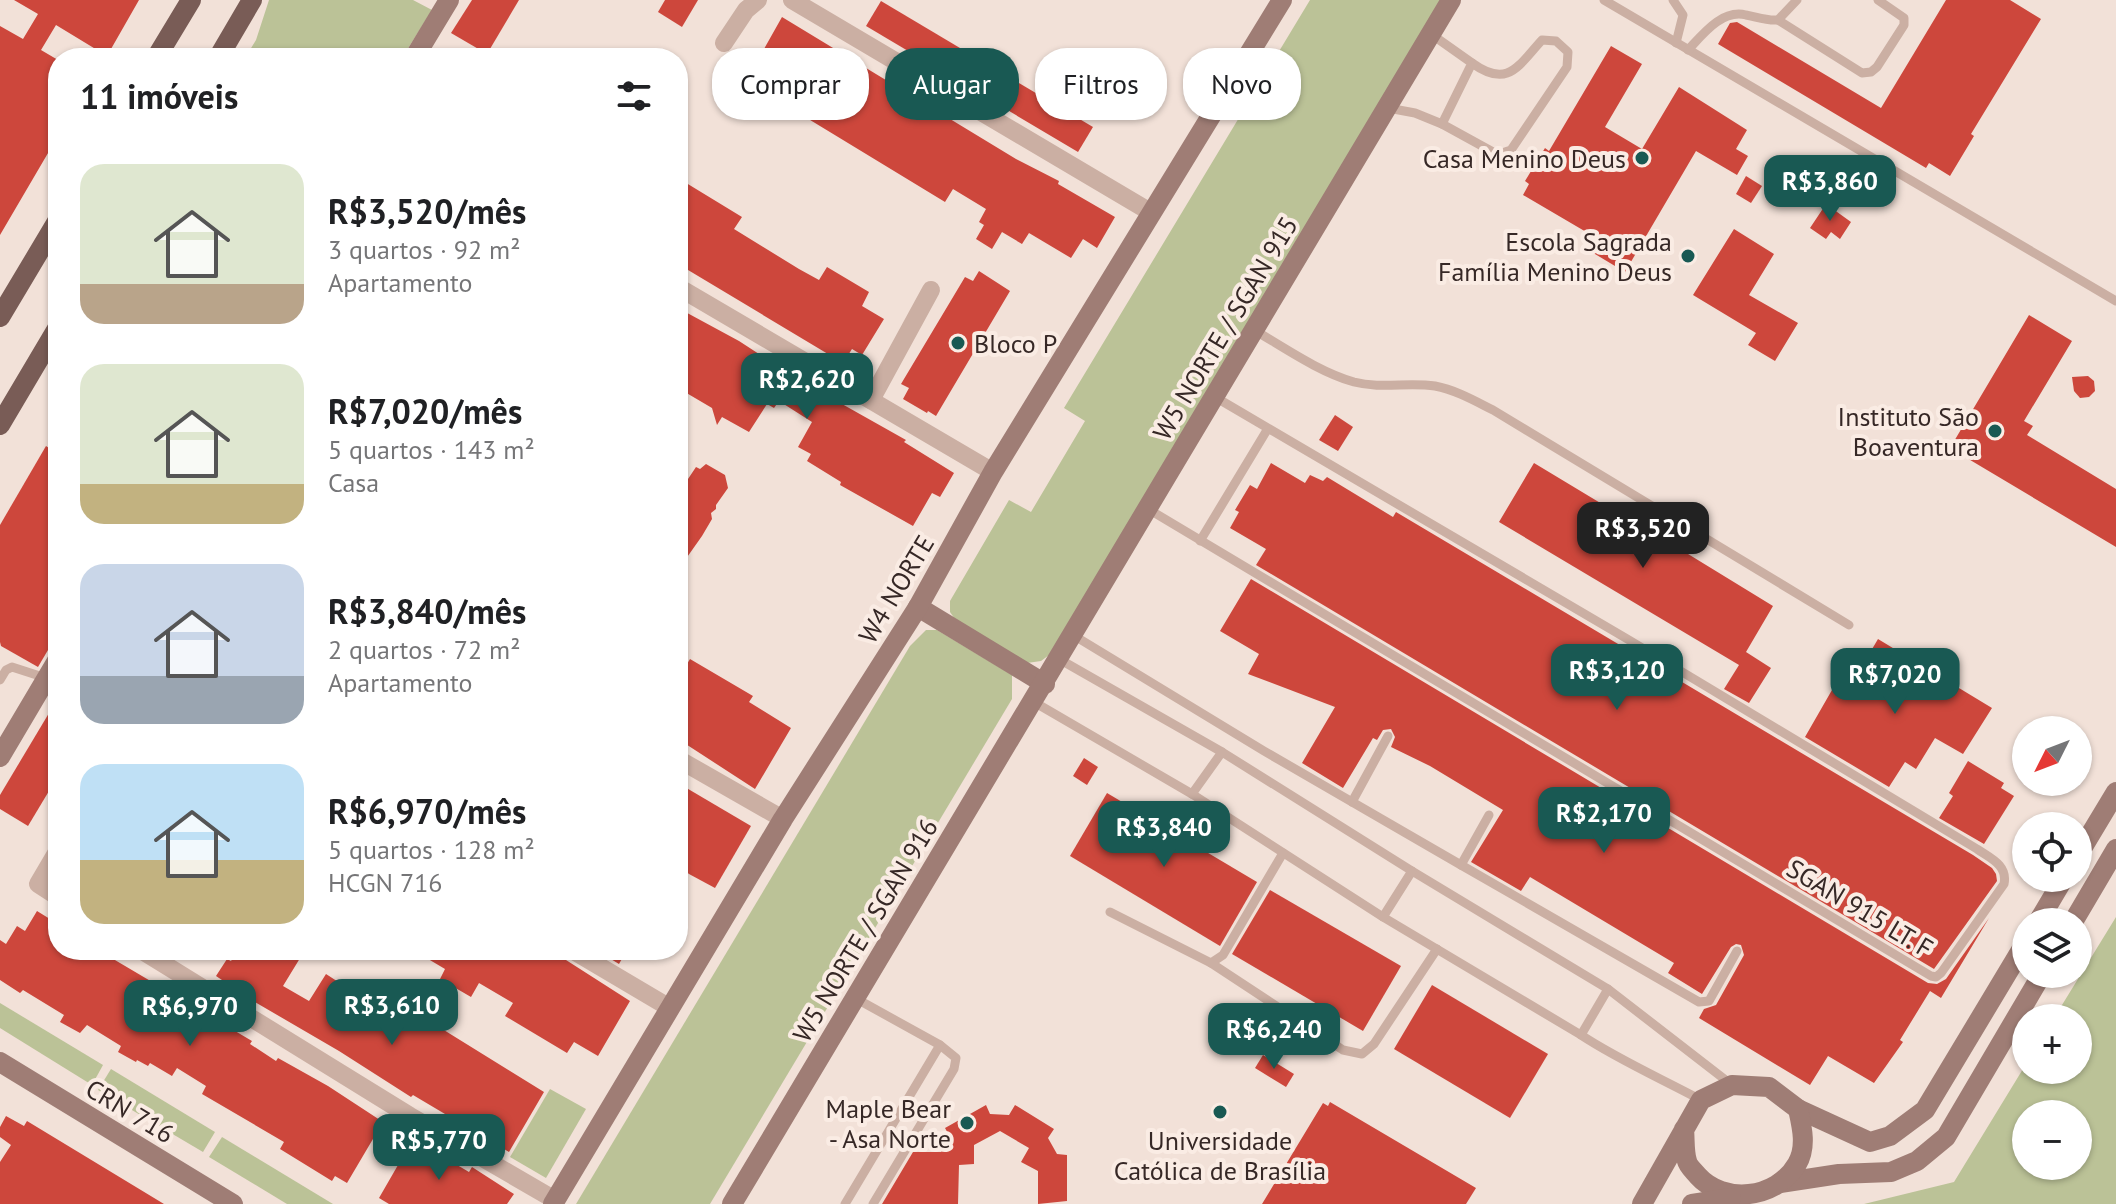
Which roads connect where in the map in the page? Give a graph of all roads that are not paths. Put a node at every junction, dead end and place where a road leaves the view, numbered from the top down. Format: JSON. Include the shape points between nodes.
{"nodes":[{"id":1,"x":191,"y":0,"type":"edge"},
{"id":2,"x":252,"y":0,"type":"edge"},
{"id":3,"x":449,"y":0,"type":"edge"},
{"id":4,"x":758,"y":0,"type":"edge"},
{"id":5,"x":792,"y":0,"type":"edge"},
{"id":6,"x":1282,"y":0,"type":"edge"},
{"id":7,"x":1451,"y":0,"type":"edge"},
{"id":8,"x":1604,"y":0,"type":"edge"},
{"id":9,"x":1673,"y":0,"type":"edge"},
{"id":10,"x":1797,"y":0,"type":"edge"},
{"id":11,"x":1878,"y":0,"type":"edge"},
{"id":12,"x":1778,"y":20,"type":"junction"},
{"id":13,"x":1431,"y":34,"type":"junction"},
{"id":14,"x":724,"y":43,"type":"dead end"},
{"id":15,"x":1676,"y":43,"type":"junction"},
{"id":16,"x":162,"y":48,"type":"edge"},
{"id":17,"x":224,"y":48,"type":"edge"},
{"id":18,"x":420,"y":48,"type":"edge"},
{"id":19,"x":1688,"y":50,"type":"junction"},
{"id":20,"x":1472,"y":63,"type":"junction"},
{"id":21,"x":1388,"y":108,"type":"junction"},
{"id":22,"x":1442,"y":124,"type":"junction"},
{"id":23,"x":1152,"y":213,"type":"junction"},
{"id":24,"x":48,"y":237,"type":"edge"},
{"id":25,"x":931,"y":290,"type":"dead end"},
{"id":26,"x":688,"y":293,"type":"edge"},
{"id":27,"x":2116,"y":301,"type":"edge"},
{"id":28,"x":0,"y":317,"type":"edge"},
{"id":29,"x":1254,"y":330,"type":"junction"},
{"id":30,"x":48,"y":344,"type":"edge"},
{"id":31,"x":1215,"y":397,"type":"junction"},
{"id":32,"x":871,"y":400,"type":"junction"},
{"id":33,"x":0,"y":425,"type":"edge"},
{"id":34,"x":1267,"y":430,"type":"junction"},
{"id":35,"x":993,"y":472,"type":"junction"},
{"id":36,"x":1148,"y":509,"type":"junction"},
{"id":37,"x":1200,"y":541,"type":"junction"},
{"id":38,"x":918,"y":607,"type":"junction"},
{"id":39,"x":1849,"y":625,"type":"dead end"},
{"id":40,"x":1073,"y":635,"type":"junction"},
{"id":41,"x":1059,"y":659,"type":"junction"},
{"id":42,"x":48,"y":675,"type":"edge"},
{"id":43,"x":46,"y":678,"type":"junction"},
{"id":44,"x":0,"y":680,"type":"edge"},
{"id":45,"x":1039,"y":693,"type":"junction"},
{"id":46,"x":1388,"y":736,"type":"dead end"},
{"id":47,"x":1222,"y":752,"type":"junction"},
{"id":48,"x":0,"y":757,"type":"edge"},
{"id":49,"x":688,"y":765,"type":"edge"},
{"id":50,"x":2116,"y":792,"type":"edge"},
{"id":51,"x":1192,"y":794,"type":"junction"},
{"id":52,"x":1352,"y":802,"type":"junction"},
{"id":53,"x":1489,"y":815,"type":"dead end"},
{"id":54,"x":783,"y":819,"type":"junction"},
{"id":55,"x":2092,"y":832,"type":"edge"},
{"id":56,"x":2116,"y":849,"type":"edge"},
{"id":57,"x":1283,"y":853,"type":"junction"},
{"id":58,"x":1461,"y":865,"type":"junction"},
{"id":59,"x":48,"y":867,"type":"edge"},
{"id":60,"x":1412,"y":871,"type":"junction"},
{"id":61,"x":48,"y":890,"type":"edge"},
{"id":62,"x":2081,"y":908,"type":"edge"},
{"id":63,"x":1110,"y":912,"type":"dead end"},
{"id":64,"x":1383,"y":917,"type":"junction"},
{"id":65,"x":1437,"y":949,"type":"junction"},
{"id":66,"x":1737,"y":951,"type":"dead end"},
{"id":67,"x":157,"y":960,"type":"edge"},
{"id":68,"x":589,"y":960,"type":"edge"},
{"id":69,"x":1211,"y":963,"type":"junction"},
{"id":70,"x":2012,"y":965,"type":"edge"},
{"id":71,"x":2034,"y":988,"type":"edge"},
{"id":72,"x":1608,"y":989,"type":"junction"},
{"id":73,"x":855,"y":998,"type":"junction"},
{"id":74,"x":670,"y":1008,"type":"junction"},
{"id":75,"x":1581,"y":1035,"type":"junction"},
{"id":76,"x":940,"y":1045,"type":"junction"},
{"id":77,"x":0,"y":1062,"type":"edge"},
{"id":78,"x":1732,"y":1085,"type":"junction"},
{"id":79,"x":1701,"y":1100,"type":"junction"},
{"id":80,"x":1798,"y":1109,"type":"junction"},
{"id":81,"x":1684,"y":1129,"type":"junction"},
{"id":82,"x":1780,"y":1183,"type":"junction"},
{"id":83,"x":1734,"y":1198,"type":"junction"},
{"id":84,"x":554,"y":1202,"type":"edge"},
{"id":85,"x":233,"y":1204,"type":"edge"},
{"id":86,"x":732,"y":1204,"type":"edge"},
{"id":87,"x":845,"y":1204,"type":"edge"},
{"id":88,"x":873,"y":1204,"type":"edge"},
{"id":89,"x":1642,"y":1204,"type":"edge"},
{"id":90,"x":1692,"y":1204,"type":"edge"}],
"edges":[{"from":1,"to":16,"type":"main road"},
{"from":2,"to":17,"type":"main road"},
{"from":3,"to":18,"type":"main road"},
{"from":4,"to":14,"type":"street"},
{"from":5,"to":23,"type":"street"},
{"from":6,"to":23,"type":"main road","name":"W4 NORTE"},
{"from":7,"to":13,"type":"main road","name":"W5 NORTE / SGAN 915"},
{"from":8,"to":15,"type":"lane"},
{"from":9,"to":15,"type":"lane","via":[[1683,15]]},
{"from":10,"to":12,"type":"lane"},
{"from":11,"to":12,"type":"lane","via":[[1904,18],[1904,25],[1871,72],[1862,73]]},
{"from":12,"to":19,"type":"lane","via":[[1728,15]]},
{"from":13,"to":20,"type":"lane"},
{"from":13,"to":21,"type":"main road","name":"W5 NORTE / SGAN 915"},
{"from":15,"to":19,"type":"lane"},
{"from":19,"to":27,"type":"lane"},
{"from":20,"to":22,"type":"lane"},
{"from":20,"to":22,"type":"lane","via":[[1488,74],[1503,75],[1542,40],[1556,41],[1568,52],[1567,67],[1511,150],[1493,152]]},
{"from":21,"to":22,"type":"lane"},
{"from":21,"to":29,"type":"main road","name":"W5 NORTE / SGAN 915"},
{"from":23,"to":35,"type":"main road","name":"W4 NORTE"},
{"from":24,"to":28,"type":"main road"},
{"from":25,"to":32,"type":"street"},
{"from":26,"to":32,"type":"street"},
{"from":29,"to":31,"type":"main road","name":"W5 NORTE / SGAN 915"},
{"from":29,"to":39,"type":"lane","via":[[1350,381],[1435,386],[1461,394]]},
{"from":30,"to":33,"type":"main road"},
{"from":31,"to":34,"type":"lane"},
{"from":31,"to":36,"type":"main road","name":"W5 NORTE / SGAN 915"},
{"from":32,"to":35,"type":"street"},
{"from":34,"to":37,"type":"lane"},
{"from":34,"to":37,"type":"lane","name":"SGAN 915 LT. F","via":[[1977,849],[2002,867],[2004,884],[1941,973],[1931,976]]},
{"from":35,"to":38,"type":"main road","name":"W4 NORTE"},
{"from":36,"to":37,"type":"lane"},
{"from":36,"to":40,"type":"main road","name":"W5 NORTE / SGAN 915"},
{"from":38,"to":45,"type":"main road"},
{"from":38,"to":54,"type":"main road","name":"W4 NORTE"},
{"from":40,"to":41,"type":"main road","name":"W5 NORTE / SGAN 915"},
{"from":40,"to":52,"type":"lane"},
{"from":41,"to":45,"type":"main road","name":"W5 NORTE / SGAN 915"},
{"from":41,"to":47,"type":"lane"},
{"from":42,"to":43,"type":"main road"},
{"from":43,"to":44,"type":"lane","via":[[12,667]]},
{"from":43,"to":48,"type":"main road"},
{"from":45,"to":51,"type":"lane"},
{"from":45,"to":73,"type":"main road","name":"W5 NORTE / SGAN 916"},
{"from":46,"to":52,"type":"lane"},
{"from":47,"to":51,"type":"lane"},
{"from":47,"to":60,"type":"lane"},
{"from":49,"to":54,"type":"street"},
{"from":50,"to":55,"type":"main road"},
{"from":51,"to":57,"type":"lane"},
{"from":52,"to":58,"type":"lane"},
{"from":53,"to":58,"type":"lane"},
{"from":54,"to":74,"type":"main road","name":"W4 NORTE"},
{"from":56,"to":62,"type":"main road"},
{"from":57,"to":64,"type":"lane"},
{"from":57,"to":69,"type":"lane","via":[[1223,955]]},
{"from":58,"to":66,"type":"lane","via":[[1699,1002],[1709,1001]]},
{"from":59,"to":61,"type":"street","via":[[38,884]]},
{"from":60,"to":64,"type":"lane"},
{"from":60,"to":72,"type":"lane"},
{"from":63,"to":69,"type":"lane"},
{"from":64,"to":65,"type":"lane"},
{"from":65,"to":69,"type":"lane","via":[[1362,1054],[1343,1050]]},
{"from":65,"to":75,"type":"lane"},
{"from":67,"to":84,"type":"street"},
{"from":68,"to":74,"type":"street"},
{"from":70,"to":80,"type":"main road","via":[[1925,1110],[1890,1136],[1870,1142]]},
{"from":71,"to":82,"type":"main road","via":[[1946,1137],[1917,1161],[1891,1172]]},
{"from":72,"to":75,"type":"lane"},
{"from":72,"to":78,"type":"lane"},
{"from":73,"to":76,"type":"lane"},
{"from":73,"to":86,"type":"main road","name":"W5 NORTE / SGAN 916"},
{"from":74,"to":84,"type":"main road","name":"W4 NORTE"},
{"from":75,"to":79,"type":"lane"},
{"from":76,"to":87,"type":"lane"},
{"from":76,"to":88,"type":"lane","via":[[956,1058],[954,1069]]},
{"from":77,"to":85,"type":"main road","name":"CRN 716"},
{"from":78,"to":79,"type":"main road"},
{"from":78,"to":80,"type":"main road","via":[[1769,1087]]},
{"from":79,"to":81,"type":"main road"},
{"from":80,"to":82,"type":"main road","via":[[1804,1137],[1797,1163]]},
{"from":81,"to":83,"type":"main road","via":[[1687,1161],[1706,1187]]},
{"from":81,"to":89,"type":"main road"},
{"from":82,"to":83,"type":"main road","via":[[1758,1196]]},
{"from":83,"to":90,"type":"main road"}]}
